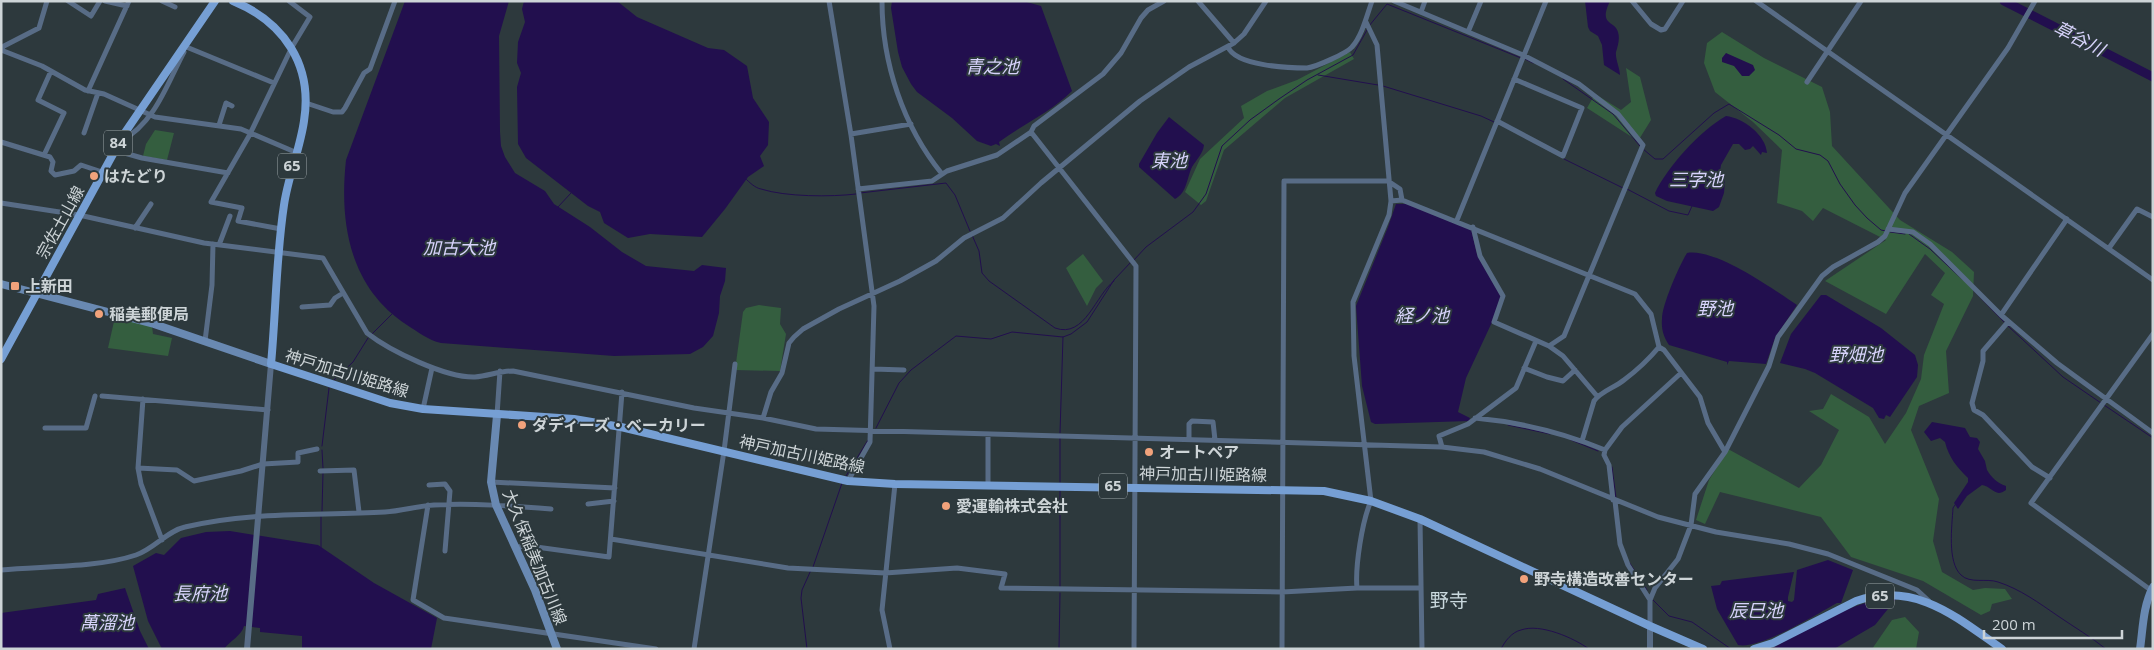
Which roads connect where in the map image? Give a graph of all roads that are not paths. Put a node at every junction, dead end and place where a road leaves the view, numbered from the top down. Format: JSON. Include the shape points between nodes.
{"nodes":[{"id":1,"x":47,"y":1,"type":"edge"},
{"id":2,"x":68,"y":1,"type":"edge"},
{"id":3,"x":100,"y":1,"type":"edge"},
{"id":4,"x":105,"y":1,"type":"edge"},
{"id":5,"x":162,"y":1,"type":"edge"},
{"id":6,"x":215,"y":1,"type":"edge"},
{"id":7,"x":233,"y":1,"type":"edge"},
{"id":8,"x":289,"y":1,"type":"edge"},
{"id":9,"x":395,"y":1,"type":"edge"},
{"id":10,"x":830,"y":1,"type":"edge"},
{"id":11,"x":882,"y":1,"type":"edge"},
{"id":12,"x":1164,"y":1,"type":"edge"},
{"id":13,"x":1198,"y":1,"type":"edge"},
{"id":14,"x":1266,"y":1,"type":"edge"},
{"id":15,"x":1372,"y":1,"type":"edge"},
{"id":16,"x":1394,"y":1,"type":"edge"},
{"id":17,"x":1425,"y":1,"type":"edge"},
{"id":18,"x":1481,"y":1,"type":"edge"},
{"id":19,"x":1546,"y":1,"type":"edge"},
{"id":20,"x":1632,"y":1,"type":"edge"},
{"id":21,"x":1683,"y":1,"type":"edge"},
{"id":22,"x":1756,"y":1,"type":"edge"},
{"id":23,"x":1861,"y":1,"type":"edge"},
{"id":24,"x":2035,"y":1,"type":"edge"},
{"id":25,"x":128,"y":3,"type":"edge"},
{"id":26,"x":175,"y":7,"type":"dead end"},
{"id":27,"x":1421,"y":12,"type":"junction"},
{"id":28,"x":1366,"y":22,"type":"junction"},
{"id":29,"x":1468,"y":32,"type":"junction"},
{"id":30,"x":1234,"y":43,"type":"junction"},
{"id":31,"x":185,"y":46,"type":"junction"},
{"id":32,"x":292,"y":47,"type":"junction"},
{"id":33,"x":1228,"y":47,"type":"junction"},
{"id":34,"x":1,"y":50,"type":"edge"},
{"id":35,"x":1827,"y":50,"type":"junction"},
{"id":36,"x":1523,"y":55,"type":"junction"},
{"id":37,"x":51,"y":71,"type":"junction"},
{"id":38,"x":1514,"y":79,"type":"junction"},
{"id":39,"x":1807,"y":82,"type":"dead end"},
{"id":40,"x":274,"y":83,"type":"junction"},
{"id":41,"x":88,"y":91,"type":"junction"},
{"id":42,"x":98,"y":93,"type":"junction"},
{"id":43,"x":306,"y":103,"type":"junction"},
{"id":44,"x":232,"y":106,"type":"dead end"},
{"id":45,"x":139,"y":110,"type":"junction"},
{"id":46,"x":151,"y":115,"type":"junction"},
{"id":47,"x":1497,"y":121,"type":"junction"},
{"id":48,"x":911,"y":124,"type":"junction"},
{"id":49,"x":219,"y":125,"type":"junction"},
{"id":50,"x":1031,"y":132,"type":"junction"},
{"id":51,"x":84,"y":133,"type":"dead end"},
{"id":52,"x":249,"y":133,"type":"junction"},
{"id":53,"x":851,"y":134,"type":"junction"},
{"id":54,"x":1947,"y":134,"type":"junction"},
{"id":55,"x":1,"y":142,"type":"edge"},
{"id":56,"x":119,"y":142,"type":"junction"},
{"id":57,"x":114,"y":150,"type":"junction"},
{"id":58,"x":296,"y":152,"type":"junction"},
{"id":59,"x":44,"y":155,"type":"junction"},
{"id":60,"x":1059,"y":168,"type":"junction"},
{"id":61,"x":102,"y":172,"type":"junction"},
{"id":62,"x":228,"y":173,"type":"junction"},
{"id":63,"x":942,"y":174,"type":"junction"},
{"id":64,"x":1388,"y":181,"type":"junction"},
{"id":65,"x":859,"y":192,"type":"junction"},
{"id":66,"x":1402,"y":200,"type":"junction"},
{"id":67,"x":1391,"y":201,"type":"junction"},
{"id":68,"x":1,"y":203,"type":"edge"},
{"id":69,"x":151,"y":204,"type":"dead end"},
{"id":70,"x":79,"y":215,"type":"junction"},
{"id":71,"x":230,"y":216,"type":"dead end"},
{"id":72,"x":2153,"y":217,"type":"edge"},
{"id":73,"x":2067,"y":219,"type":"junction"},
{"id":74,"x":1457,"y":220,"type":"junction"},
{"id":75,"x":1473,"y":227,"type":"junction"},
{"id":76,"x":135,"y":228,"type":"junction"},
{"id":77,"x":281,"y":229,"type":"junction"},
{"id":78,"x":1888,"y":229,"type":"junction"},
{"id":79,"x":213,"y":244,"type":"junction"},
{"id":80,"x":219,"y":245,"type":"junction"},
{"id":81,"x":2109,"y":248,"type":"junction"},
{"id":82,"x":280,"y":252,"type":"junction"},
{"id":83,"x":1590,"y":275,"type":"junction"},
{"id":84,"x":2153,"y":280,"type":"edge"},
{"id":85,"x":1,"y":284,"type":"edge"},
{"id":86,"x":343,"y":292,"type":"junction"},
{"id":87,"x":874,"y":292,"type":"junction"},
{"id":88,"x":36,"y":293,"type":"junction"},
{"id":89,"x":302,"y":307,"type":"dead end"},
{"id":90,"x":2001,"y":315,"type":"junction"},
{"id":91,"x":2008,"y":322,"type":"junction"},
{"id":92,"x":2153,"y":334,"type":"edge"},
{"id":93,"x":205,"y":341,"type":"junction"},
{"id":94,"x":1536,"y":341,"type":"junction"},
{"id":95,"x":1550,"y":346,"type":"junction"},
{"id":96,"x":1659,"y":347,"type":"junction"},
{"id":97,"x":1,"y":359,"type":"edge"},
{"id":98,"x":271,"y":364,"type":"junction"},
{"id":99,"x":734,"y":364,"type":"dead end"},
{"id":100,"x":432,"y":368,"type":"junction"},
{"id":101,"x":873,"y":368,"type":"junction"},
{"id":102,"x":1524,"y":368,"type":"junction"},
{"id":103,"x":904,"y":370,"type":"dead end"},
{"id":104,"x":1575,"y":370,"type":"junction"},
{"id":105,"x":500,"y":371,"type":"junction"},
{"id":106,"x":1681,"y":373,"type":"junction"},
{"id":107,"x":622,"y":392,"type":"junction"},
{"id":108,"x":95,"y":396,"type":"dead end"},
{"id":109,"x":102,"y":396,"type":"dead end"},
{"id":110,"x":1597,"y":396,"type":"junction"},
{"id":111,"x":143,"y":399,"type":"junction"},
{"id":112,"x":2106,"y":400,"type":"junction"},
{"id":113,"x":422,"y":409,"type":"junction"},
{"id":114,"x":268,"y":410,"type":"junction"},
{"id":115,"x":729,"y":413,"type":"junction"},
{"id":116,"x":497,"y":415,"type":"junction"},
{"id":117,"x":763,"y":418,"type":"junction"},
{"id":118,"x":1475,"y":418,"type":"junction"},
{"id":119,"x":620,"y":427,"type":"junction"},
{"id":120,"x":45,"y":428,"type":"dead end"},
{"id":121,"x":872,"y":429,"type":"junction"},
{"id":122,"x":2153,"y":433,"type":"edge"},
{"id":123,"x":988,"y":434,"type":"junction"},
{"id":124,"x":1135,"y":437,"type":"junction"},
{"id":125,"x":1189,"y":439,"type":"junction"},
{"id":126,"x":1215,"y":440,"type":"junction"},
{"id":127,"x":1582,"y":441,"type":"junction"},
{"id":128,"x":1282,"y":443,"type":"junction"},
{"id":129,"x":1363,"y":445,"type":"junction"},
{"id":130,"x":1442,"y":447,"type":"junction"},
{"id":131,"x":318,"y":449,"type":"dead end"},
{"id":132,"x":1605,"y":450,"type":"junction"},
{"id":133,"x":724,"y":451,"type":"junction"},
{"id":134,"x":1725,"y":452,"type":"junction"},
{"id":135,"x":263,"y":464,"type":"junction"},
{"id":136,"x":138,"y":468,"type":"junction"},
{"id":137,"x":320,"y":471,"type":"dead end"},
{"id":138,"x":2050,"y":478,"type":"junction"},
{"id":139,"x":848,"y":481,"type":"junction"},
{"id":140,"x":491,"y":482,"type":"junction"},
{"id":141,"x":895,"y":484,"type":"junction"},
{"id":142,"x":429,"y":485,"type":"dead end"},
{"id":143,"x":988,"y":485,"type":"junction"},
{"id":144,"x":1136,"y":486,"type":"junction"},
{"id":145,"x":615,"y":488,"type":"junction"},
{"id":146,"x":1282,"y":489,"type":"junction"},
{"id":147,"x":1614,"y":500,"type":"junction"},
{"id":148,"x":614,"y":501,"type":"junction"},
{"id":149,"x":1371,"y":501,"type":"junction"},
{"id":150,"x":450,"y":504,"type":"junction"},
{"id":151,"x":588,"y":504,"type":"dead end"},
{"id":152,"x":428,"y":505,"type":"junction"},
{"id":153,"x":496,"y":505,"type":"junction"},
{"id":154,"x":551,"y":509,"type":"dead end"},
{"id":155,"x":359,"y":512,"type":"junction"},
{"id":156,"x":259,"y":517,"type":"junction"},
{"id":157,"x":1420,"y":519,"type":"junction"},
{"id":158,"x":1691,"y":525,"type":"junction"},
{"id":159,"x":611,"y":539,"type":"junction"},
{"id":160,"x":162,"y":540,"type":"junction"},
{"id":161,"x":516,"y":547,"type":"junction"},
{"id":162,"x":445,"y":551,"type":"dead end"},
{"id":163,"x":707,"y":556,"type":"junction"},
{"id":164,"x":1,"y":570,"type":"edge"},
{"id":165,"x":885,"y":573,"type":"junction"},
{"id":166,"x":1357,"y":588,"type":"junction"},
{"id":167,"x":1421,"y":588,"type":"junction"},
{"id":168,"x":2152,"y":590,"type":"edge"},
{"id":169,"x":1134,"y":591,"type":"junction"},
{"id":170,"x":1282,"y":592,"type":"junction"},
{"id":171,"x":1650,"y":600,"type":"junction"},
{"id":172,"x":1929,"y":602,"type":"junction"},
{"id":173,"x":1650,"y":626,"type":"junction"},
{"id":174,"x":552,"y":634,"type":"junction"},
{"id":175,"x":247,"y":649,"type":"edge"},
{"id":176,"x":558,"y":649,"type":"edge"},
{"id":177,"x":656,"y":649,"type":"edge"},
{"id":178,"x":694,"y":649,"type":"edge"},
{"id":179,"x":890,"y":649,"type":"edge"},
{"id":180,"x":1134,"y":649,"type":"edge"},
{"id":181,"x":1282,"y":649,"type":"edge"},
{"id":182,"x":1422,"y":649,"type":"edge"},
{"id":183,"x":1650,"y":649,"type":"edge"},
{"id":184,"x":1703,"y":649,"type":"edge"},
{"id":185,"x":1754,"y":649,"type":"edge"},
{"id":186,"x":2002,"y":649,"type":"edge"},
{"id":187,"x":2140,"y":649,"type":"edge"}],
"edges":[{"from":1,"to":34,"type":"street","via":[[40,28]]},
{"from":2,"to":3,"type":"street","via":[[91,16]]},
{"from":4,"to":25,"type":"street"},
{"from":5,"to":26,"type":"street"},
{"from":6,"to":31,"type":"main road","name":"宗佐土山線","number":"84"},
{"from":7,"to":32,"type":"main road","name":"神戸加古川姫路線","number":"65","via":[[262,16]]},
{"from":8,"to":32,"type":"street","via":[[310,17]]},
{"from":9,"to":43,"type":"street","via":[[370,69],[342,112]]},
{"from":10,"to":53,"type":"street"},
{"from":11,"to":48,"type":"street","via":[[889,62]]},
{"from":12,"to":50,"type":"street","via":[[1141,18],[1121,53],[1103,74],[1034,126]]},
{"from":13,"to":30,"type":"street"},
{"from":14,"to":30,"type":"street"},
{"from":15,"to":28,"type":"street"},
{"from":16,"to":27,"type":"street"},
{"from":17,"to":27,"type":"street"},
{"from":18,"to":29,"type":"street"},
{"from":19,"to":36,"type":"street"},
{"from":20,"to":21,"type":"street","via":[[1651,24],[1661,30]]},
{"from":22,"to":35,"type":"street"},
{"from":23,"to":35,"type":"street"},
{"from":24,"to":54,"type":"street","via":[[2026,20]]},
{"from":25,"to":41,"type":"street"},
{"from":27,"to":29,"type":"street"},
{"from":28,"to":33,"type":"street","via":[[1352,47],[1308,68],[1280,67],[1243,59],[1230,52]]},
{"from":28,"to":64,"type":"street","via":[[1377,45]]},
{"from":29,"to":36,"type":"street"},
{"from":30,"to":33,"type":"street"},
{"from":31,"to":40,"type":"street"},
{"from":31,"to":45,"type":"main road","name":"宗佐土山線","number":"84"},
{"from":31,"to":46,"type":"street"},
{"from":32,"to":40,"type":"street"},
{"from":32,"to":43,"type":"main road","name":"神戸加古川姫路線","number":"65","via":[[303,76]]},
{"from":33,"to":60,"type":"street","via":[[1189,67],[1140,101]]},
{"from":34,"to":37,"type":"street"},
{"from":35,"to":39,"type":"street"},
{"from":35,"to":54,"type":"street"},
{"from":36,"to":38,"type":"street"},
{"from":36,"to":83,"type":"street","via":[[1578,84],[1618,114],[1643,145]]},
{"from":37,"to":41,"type":"street"},
{"from":37,"to":59,"type":"street","via":[[38,100],[64,113]]},
{"from":38,"to":47,"type":"street"},
{"from":38,"to":47,"type":"street","via":[[1582,108],[1563,156]]},
{"from":40,"to":52,"type":"street"},
{"from":41,"to":42,"type":"street"},
{"from":42,"to":45,"type":"street"},
{"from":42,"to":51,"type":"street"},
{"from":43,"to":58,"type":"main road","name":"神戸加古川姫路線","number":"65"},
{"from":44,"to":49,"type":"street","via":[[226,103]]},
{"from":45,"to":46,"type":"street"},
{"from":45,"to":56,"type":"main road","name":"宗佐土山線","number":"84"},
{"from":46,"to":49,"type":"street"},
{"from":46,"to":56,"type":"street"},
{"from":47,"to":74,"type":"street"},
{"from":48,"to":53,"type":"street"},
{"from":48,"to":63,"type":"street","via":[[919,143]]},
{"from":49,"to":52,"type":"street"},
{"from":50,"to":60,"type":"street"},
{"from":50,"to":63,"type":"street","via":[[997,155]]},
{"from":52,"to":58,"type":"street"},
{"from":52,"to":62,"type":"street"},
{"from":53,"to":65,"type":"street"},
{"from":54,"to":73,"type":"street"},
{"from":54,"to":78,"type":"street","via":[[1905,193]]},
{"from":55,"to":59,"type":"street"},
{"from":56,"to":57,"type":"main road","name":"宗佐土山線","number":"84"},
{"from":57,"to":61,"type":"main road","name":"宗佐土山線","number":"84"},
{"from":57,"to":62,"type":"street"},
{"from":58,"to":77,"type":"main road","name":"神戸加古川姫路線","number":"65"},
{"from":59,"to":61,"type":"street","via":[[51,159],[54,175],[74,171],[81,165]]},
{"from":60,"to":87,"type":"street","via":[[1003,218],[971,234],[936,261]]},
{"from":60,"to":124,"type":"street","via":[[1136,266]]},
{"from":61,"to":70,"type":"main road","name":"宗佐土山線","number":"84"},
{"from":62,"to":77,"type":"street","via":[[211,202],[242,208],[238,221]]},
{"from":63,"to":65,"type":"street","via":[[932,180]]},
{"from":64,"to":66,"type":"street","via":[[1400,189]]},
{"from":64,"to":67,"type":"street"},
{"from":64,"to":128,"type":"street","via":[[1284,181]]},
{"from":65,"to":87,"type":"street"},
{"from":66,"to":67,"type":"street"},
{"from":66,"to":74,"type":"street"},
{"from":67,"to":129,"type":"street","via":[[1389,215],[1352,310]]},
{"from":68,"to":70,"type":"street"},
{"from":69,"to":76,"type":"street"},
{"from":70,"to":76,"type":"street"},
{"from":70,"to":88,"type":"main road","name":"宗佐土山線","number":"84"},
{"from":71,"to":80,"type":"street"},
{"from":72,"to":81,"type":"street","via":[[2137,209]]},
{"from":73,"to":81,"type":"street"},
{"from":73,"to":90,"type":"street"},
{"from":74,"to":75,"type":"street"},
{"from":75,"to":83,"type":"street"},
{"from":75,"to":94,"type":"street","via":[[1480,256],[1503,296],[1494,322]]},
{"from":76,"to":79,"type":"street"},
{"from":77,"to":82,"type":"main road","name":"神戸加古川姫路線","number":"65"},
{"from":78,"to":90,"type":"street","via":[[1913,232],[1930,244]]},
{"from":78,"to":134,"type":"street","via":[[1878,242],[1833,267],[1799,306],[1778,337],[1769,366]]},
{"from":79,"to":80,"type":"street"},
{"from":79,"to":93,"type":"street"},
{"from":80,"to":82,"type":"street"},
{"from":81,"to":84,"type":"street"},
{"from":82,"to":86,"type":"street","via":[[323,258]]},
{"from":82,"to":98,"type":"main road","name":"神戸加古川姫路線","number":"65"},
{"from":83,"to":95,"type":"street","via":[[1564,336]]},
{"from":83,"to":96,"type":"street","via":[[1635,294],[1651,314]]},
{"from":85,"to":88,"type":"main road"},
{"from":86,"to":89,"type":"street","via":[[330,306]]},
{"from":86,"to":100,"type":"street","via":[[367,333]]},
{"from":87,"to":101,"type":"street"},
{"from":87,"to":117,"type":"street","via":[[803,329],[794,337],[789,343],[782,373],[771,392]]},
{"from":88,"to":93,"type":"main road"},
{"from":88,"to":97,"type":"main road","name":"宗佐土山線","number":"84"},
{"from":90,"to":91,"type":"street"},
{"from":91,"to":112,"type":"street"},
{"from":91,"to":138,"type":"street","via":[[1983,352],[1972,403],[1974,410],[1983,415],[2032,467]]},
{"from":92,"to":112,"type":"street"},
{"from":93,"to":98,"type":"main road"},
{"from":94,"to":95,"type":"street"},
{"from":94,"to":102,"type":"street"},
{"from":95,"to":104,"type":"street"},
{"from":96,"to":106,"type":"street"},
{"from":96,"to":110,"type":"street","via":[[1624,381]]},
{"from":98,"to":113,"type":"main road","name":"神戸加古川姫路線","number":"65","via":[[390,404]]},
{"from":98,"to":114,"type":"street"},
{"from":99,"to":115,"type":"street"},
{"from":100,"to":105,"type":"street","via":[[475,377]]},
{"from":100,"to":113,"type":"street"},
{"from":101,"to":103,"type":"street"},
{"from":101,"to":121,"type":"street"},
{"from":102,"to":104,"type":"street","via":[[1563,381]]},
{"from":102,"to":118,"type":"street","via":[[1516,388]]},
{"from":104,"to":110,"type":"street"},
{"from":105,"to":107,"type":"street"},
{"from":105,"to":116,"type":"street"},
{"from":106,"to":132,"type":"street","via":[[1622,427]]},
{"from":106,"to":134,"type":"street","via":[[1700,397],[1708,423]]},
{"from":107,"to":115,"type":"street"},
{"from":107,"to":119,"type":"street"},
{"from":108,"to":120,"type":"street","via":[[86,428]]},
{"from":109,"to":111,"type":"street"},
{"from":110,"to":127,"type":"street"},
{"from":111,"to":114,"type":"street"},
{"from":111,"to":136,"type":"street"},
{"from":112,"to":122,"type":"street"},
{"from":112,"to":138,"type":"street"},
{"from":113,"to":116,"type":"main road","name":"神戸加古川姫路線","number":"65"},
{"from":114,"to":135,"type":"street"},
{"from":115,"to":117,"type":"street"},
{"from":115,"to":133,"type":"street"},
{"from":116,"to":119,"type":"main road","name":"神戸加古川姫路線","number":"65","via":[[574,419]]},
{"from":116,"to":140,"type":"main road","name":"大久保稲美加古川線"},
{"from":117,"to":121,"type":"street","via":[[808,428]]},
{"from":118,"to":127,"type":"street","via":[[1501,420]]},
{"from":118,"to":130,"type":"street","via":[[1439,436]]},
{"from":119,"to":133,"type":"main road","name":"神戸加古川姫路線","number":"65"},
{"from":119,"to":145,"type":"street"},
{"from":121,"to":123,"type":"street"},
{"from":121,"to":139,"type":"street","via":[[870,442]]},
{"from":123,"to":124,"type":"street"},
{"from":123,"to":143,"type":"street"},
{"from":124,"to":125,"type":"street"},
{"from":124,"to":144,"type":"street"},
{"from":125,"to":126,"type":"street"},
{"from":125,"to":126,"type":"street","via":[[1192,421],[1214,422]]},
{"from":126,"to":128,"type":"street"},
{"from":127,"to":132,"type":"street"},
{"from":128,"to":129,"type":"street"},
{"from":128,"to":146,"type":"street"},
{"from":129,"to":130,"type":"street"},
{"from":129,"to":149,"type":"street"},
{"from":130,"to":147,"type":"street","via":[[1484,452],[1508,459]]},
{"from":131,"to":135,"type":"street","via":[[298,452],[298,462]]},
{"from":132,"to":147,"type":"street"},
{"from":133,"to":139,"type":"main road","name":"神戸加古川姫路線","number":"65"},
{"from":133,"to":163,"type":"street"},
{"from":134,"to":158,"type":"street","via":[[1695,494]]},
{"from":135,"to":136,"type":"street","via":[[194,481],[177,470]]},
{"from":135,"to":156,"type":"street"},
{"from":136,"to":160,"type":"street"},
{"from":137,"to":155,"type":"street","via":[[354,470]]},
{"from":138,"to":168,"type":"street","via":[[2031,503]]},
{"from":139,"to":141,"type":"main road","name":"神戸加古川姫路線","number":"65"},
{"from":140,"to":145,"type":"street"},
{"from":140,"to":153,"type":"main road","name":"大久保稲美加古川線"},
{"from":141,"to":143,"type":"main road","name":"神戸加古川姫路線","number":"65"},
{"from":141,"to":165,"type":"street"},
{"from":142,"to":150,"type":"street","via":[[447,486]]},
{"from":143,"to":144,"type":"main road","name":"神戸加古川姫路線","number":"65"},
{"from":144,"to":146,"type":"main road","name":"神戸加古川姫路線","number":"65"},
{"from":144,"to":169,"type":"street"},
{"from":145,"to":148,"type":"street"},
{"from":146,"to":149,"type":"main road","name":"神戸加古川姫路線","number":"65","via":[[1324,491]]},
{"from":146,"to":170,"type":"street"},
{"from":147,"to":158,"type":"street","via":[[1658,517]]},
{"from":147,"to":171,"type":"street","via":[[1620,544],[1628,565]]},
{"from":148,"to":151,"type":"street"},
{"from":148,"to":159,"type":"street"},
{"from":149,"to":157,"type":"main road","name":"神戸加古川姫路線","number":"65"},
{"from":149,"to":166,"type":"street","via":[[1366,512]]},
{"from":150,"to":152,"type":"street"},
{"from":150,"to":153,"type":"street"},
{"from":150,"to":162,"type":"street"},
{"from":152,"to":155,"type":"street","via":[[386,512]]},
{"from":152,"to":174,"type":"street","via":[[413,600],[444,618]]},
{"from":153,"to":154,"type":"street"},
{"from":153,"to":161,"type":"main road","name":"大久保稲美加古川線"},
{"from":155,"to":156,"type":"street"},
{"from":156,"to":160,"type":"street","via":[[183,527]]},
{"from":156,"to":175,"type":"street"},
{"from":157,"to":167,"type":"street"},
{"from":157,"to":173,"type":"main road","name":"神戸加古川姫路線","number":"65"},
{"from":158,"to":171,"type":"street","via":[[1678,559],[1655,588]]},
{"from":158,"to":172,"type":"street","via":[[1828,554],[1917,590]]},
{"from":159,"to":161,"type":"street","via":[[609,557]]},
{"from":159,"to":163,"type":"street"},
{"from":160,"to":164,"type":"street","via":[[139,554],[121,559]]},
{"from":161,"to":174,"type":"main road","name":"大久保稲美加古川線"},
{"from":163,"to":165,"type":"street","via":[[788,568]]},
{"from":163,"to":178,"type":"street"},
{"from":165,"to":169,"type":"street","via":[[957,568],[1005,574],[1001,588]]},
{"from":165,"to":179,"type":"street","via":[[882,610]]},
{"from":166,"to":167,"type":"street"},
{"from":166,"to":170,"type":"street"},
{"from":167,"to":182,"type":"street"},
{"from":168,"to":187,"type":"main road"},
{"from":169,"to":170,"type":"street"},
{"from":169,"to":180,"type":"street"},
{"from":170,"to":181,"type":"street"},
{"from":171,"to":173,"type":"street"},
{"from":172,"to":185,"type":"main road","number":"65","via":[[1912,596],[1868,597]]},
{"from":172,"to":186,"type":"main road","number":"65"},
{"from":173,"to":183,"type":"street"},
{"from":173,"to":184,"type":"main road","name":"神戸加古川姫路線","number":"65"},
{"from":174,"to":176,"type":"main road","name":"大久保稲美加古川線"},
{"from":174,"to":177,"type":"street"}]}
